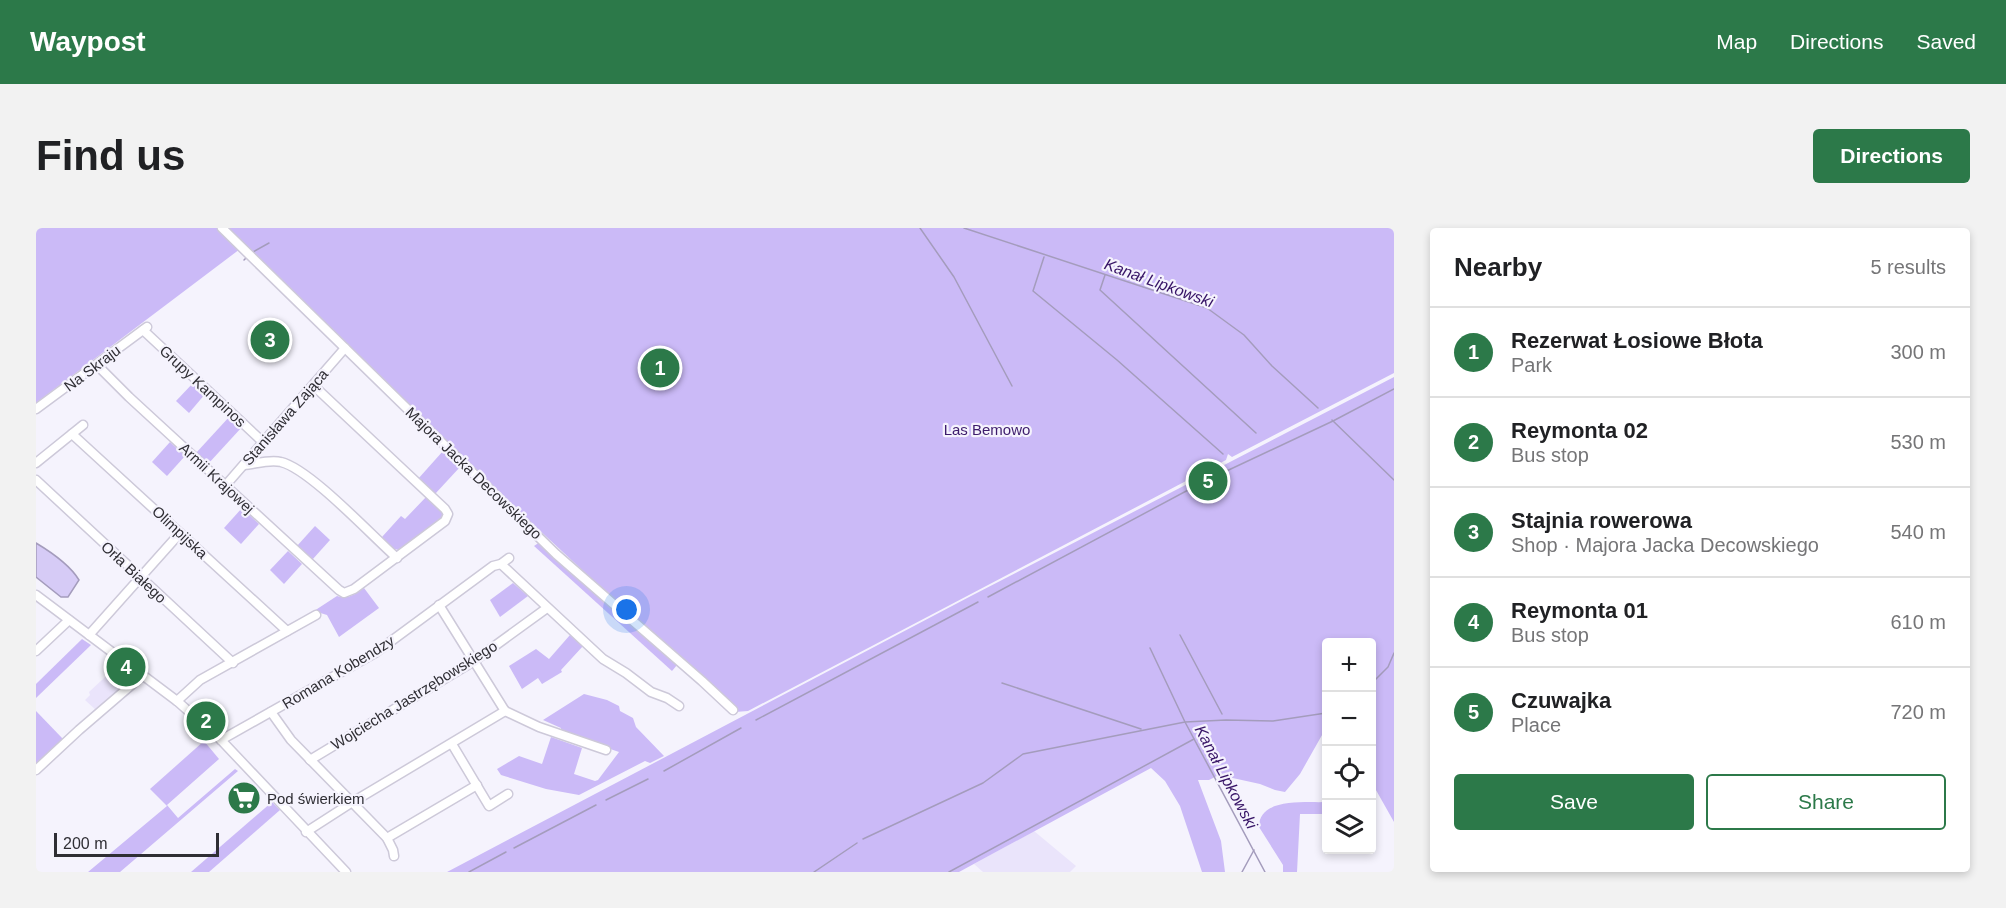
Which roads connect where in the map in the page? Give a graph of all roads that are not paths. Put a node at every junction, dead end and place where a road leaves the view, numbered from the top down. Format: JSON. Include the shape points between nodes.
{"nodes":[{"id":1,"x":222,"y":228,"type":"edge"},
{"id":2,"x":145,"y":328,"type":"joint"},
{"id":3,"x":345,"y":348,"type":"junction"},
{"id":4,"x":97,"y":365,"type":"junction"},
{"id":5,"x":314,"y":386,"type":"junction"},
{"id":6,"x":36,"y":409,"type":"edge"},
{"id":7,"x":83,"y":425,"type":"dead end"},
{"id":8,"x":72,"y":434,"type":"junction"},
{"id":9,"x":264,"y":443,"type":"junction"},
{"id":10,"x":36,"y":463,"type":"edge"},
{"id":11,"x":244,"y":465,"type":"junction"},
{"id":12,"x":36,"y":480,"type":"edge"},
{"id":13,"x":225,"y":486,"type":"junction"},
{"id":14,"x":180,"y":533,"type":"junction"},
{"id":15,"x":397,"y":558,"type":"junction"},
{"id":16,"x":509,"y":558,"type":"dead end"},
{"id":17,"x":501,"y":564,"type":"junction"},
{"id":18,"x":139,"y":578,"type":"junction"},
{"id":19,"x":36,"y":595,"type":"edge"},
{"id":20,"x":439,"y":605,"type":"junction"},
{"id":21,"x":547,"y":608,"type":"junction"},
{"id":22,"x":316,"y":615,"type":"dead end"},
{"id":23,"x":69,"y":620,"type":"junction"},
{"id":24,"x":287,"y":631,"type":"junction"},
{"id":25,"x":89,"y":635,"type":"junction"},
{"id":26,"x":36,"y":651,"type":"edge"},
{"id":27,"x":474,"y":662,"type":"junction"},
{"id":28,"x":233,"y":663,"type":"junction"},
{"id":29,"x":143,"y":675,"type":"junction"},
{"id":30,"x":177,"y":701,"type":"junction"},
{"id":31,"x":679,"y":706,"type":"dead end"},
{"id":32,"x":733,"y":710,"type":"dead end"},
{"id":33,"x":505,"y":711,"type":"junction"},
{"id":34,"x":271,"y":712,"type":"junction"},
{"id":35,"x":221,"y":740,"type":"junction"},
{"id":36,"x":452,"y":744,"type":"junction"},
{"id":37,"x":606,"y":750,"type":"dead end"},
{"id":38,"x":310,"y":760,"type":"junction"},
{"id":39,"x":36,"y":770,"type":"edge"},
{"id":40,"x":477,"y":785,"type":"junction"},
{"id":41,"x":508,"y":794,"type":"dead end"},
{"id":42,"x":351,"y":803,"type":"junction"},
{"id":43,"x":306,"y":831,"type":"junction"},
{"id":44,"x":387,"y":838,"type":"junction"},
{"id":45,"x":394,"y":856,"type":"dead end"},
{"id":46,"x":346,"y":872,"type":"edge"}],
"edges":[{"from":1,"to":3,"type":"street","name":"Majora Jacka Decowskiego"},
{"from":2,"to":4,"type":"street","name":"Na Skraju"},
{"from":2,"to":9,"type":"street","name":"Grupy Kampinos"},
{"from":3,"to":5,"type":"street","name":"Stanisława Zająca"},
{"from":3,"to":32,"type":"street","name":"Majora Jacka Decowskiego","via":[[556,554]]},
{"from":4,"to":6,"type":"street","name":"Na Skraju"},
{"from":4,"to":13,"type":"street","name":"Armii Krajowej"},
{"from":5,"to":9,"type":"street","name":"Stanisława Zająca"},
{"from":5,"to":15,"type":"street","via":[[446,509],[445,522]]},
{"from":7,"to":8,"type":"street"},
{"from":8,"to":10,"type":"street"},
{"from":8,"to":14,"type":"street","name":"Olimpijska"},
{"from":9,"to":11,"type":"street","name":"Stanisława Zająca"},
{"from":11,"to":13,"type":"street","name":"Stanisława Zająca"},
{"from":11,"to":15,"type":"street","via":[[277,461],[297,470]]},
{"from":12,"to":18,"type":"street","name":"Orła Białego"},
{"from":13,"to":15,"type":"street","name":"Armii Krajowej","via":[[339,591],[354,589]]},
{"from":14,"to":18,"type":"street"},
{"from":14,"to":24,"type":"street","name":"Olimpijska"},
{"from":16,"to":17,"type":"street","name":"Romana Kobendzy"},
{"from":17,"to":20,"type":"street","name":"Romana Kobendzy"},
{"from":17,"to":21,"type":"street"},
{"from":18,"to":25,"type":"street"},
{"from":18,"to":28,"type":"street","name":"Orła Białego"},
{"from":19,"to":23,"type":"street"},
{"from":20,"to":27,"type":"street"},
{"from":20,"to":34,"type":"street","name":"Romana Kobendzy","via":[[375,653]]},
{"from":21,"to":27,"type":"street","name":"Wojciecha Jastrzębowskiego"},
{"from":21,"to":31,"type":"street","via":[[607,662]]},
{"from":22,"to":24,"type":"street"},
{"from":23,"to":25,"type":"street"},
{"from":23,"to":26,"type":"street"},
{"from":24,"to":28,"type":"street"},
{"from":25,"to":29,"type":"street"},
{"from":27,"to":33,"type":"street"},
{"from":27,"to":38,"type":"street","name":"Wojciecha Jastrzębowskiego"},
{"from":28,"to":30,"type":"street","via":[[200,680]]},
{"from":29,"to":30,"type":"street"},
{"from":29,"to":39,"type":"street"},
{"from":30,"to":35,"type":"street"},
{"from":33,"to":36,"type":"street"},
{"from":33,"to":37,"type":"street"},
{"from":34,"to":35,"type":"street","name":"Romana Kobendzy"},
{"from":34,"to":38,"type":"street"},
{"from":35,"to":43,"type":"street"},
{"from":36,"to":40,"type":"street"},
{"from":36,"to":42,"type":"street"},
{"from":38,"to":42,"type":"street"},
{"from":40,"to":41,"type":"street","via":[[489,806]]},
{"from":40,"to":44,"type":"street"},
{"from":42,"to":43,"type":"street"},
{"from":42,"to":44,"type":"street"},
{"from":43,"to":46,"type":"street"},
{"from":44,"to":45,"type":"street"}]}
